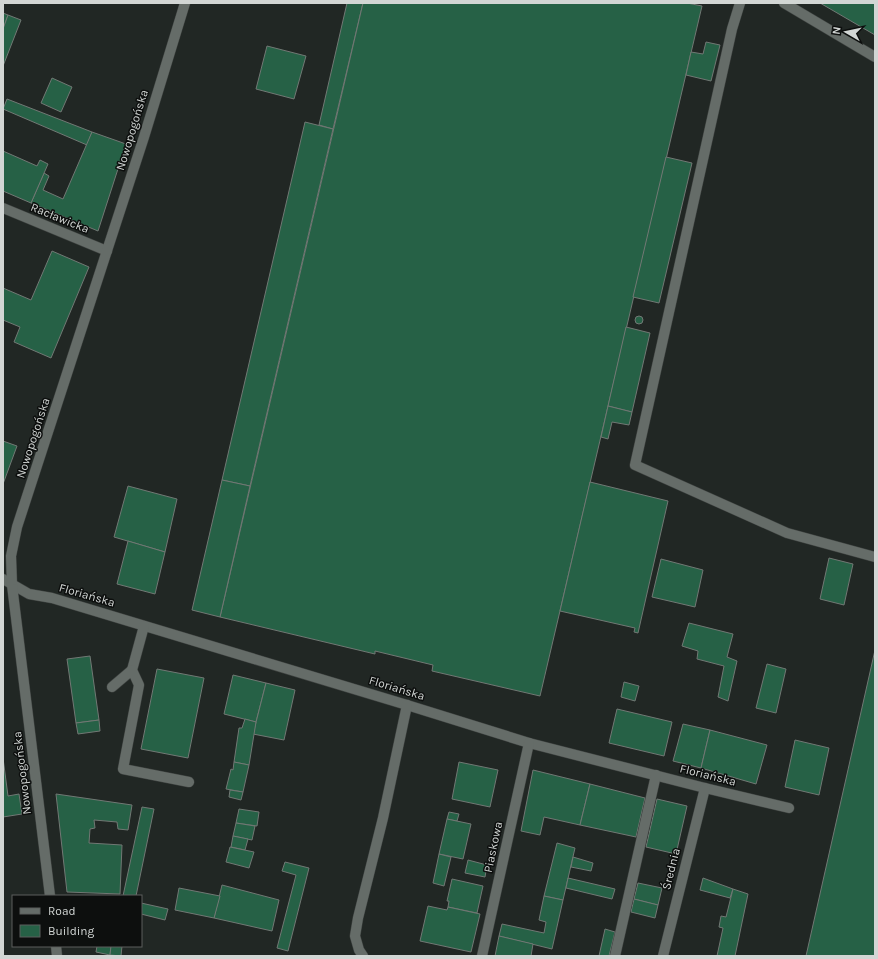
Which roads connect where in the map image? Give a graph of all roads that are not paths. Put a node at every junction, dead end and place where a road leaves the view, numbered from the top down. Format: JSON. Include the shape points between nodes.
{"nodes":[{"id":1,"x":185,"y":3,"type":"edge"},
{"id":2,"x":740,"y":3,"type":"edge"},
{"id":3,"x":784,"y":3,"type":"edge"},
{"id":4,"x":875,"y":57,"type":"edge"},
{"id":5,"x":3,"y":208,"type":"edge"},
{"id":6,"x":107,"y":251,"type":"junction"},
{"id":7,"x":875,"y":557,"type":"edge"},
{"id":8,"x":3,"y":579,"type":"edge"},
{"id":9,"x":12,"y":585,"type":"junction"},
{"id":10,"x":144,"y":626,"type":"junction"},
{"id":11,"x":132,"y":670,"type":"junction"},
{"id":12,"x":112,"y":687,"type":"dead end"},
{"id":13,"x":407,"y":705,"type":"junction"},
{"id":14,"x":529,"y":743,"type":"junction"},
{"id":15,"x":656,"y":776,"type":"junction"},
{"id":16,"x":189,"y":782,"type":"dead end"},
{"id":17,"x":705,"y":788,"type":"junction"},
{"id":18,"x":789,"y":808,"type":"dead end"},
{"id":19,"x":50,"y":895,"type":"edge"},
{"id":20,"x":363,"y":956,"type":"edge"},
{"id":21,"x":482,"y":956,"type":"edge"},
{"id":22,"x":615,"y":956,"type":"edge"},
{"id":23,"x":663,"y":956,"type":"edge"}],
"edges":[{"from":1,"to":6,"type":"street","name":"Nowopogońska"},
{"from":2,"to":7,"type":"street","via":[[635,464],[787,533]]},
{"from":3,"to":4,"type":"street"},
{"from":5,"to":6,"type":"street","name":"Racławicka"},
{"from":6,"to":9,"type":"street","name":"Nowopogońska","via":[[17,527],[11,556]]},
{"from":8,"to":9,"type":"street","name":"Floriańska"},
{"from":9,"to":10,"type":"street","name":"Floriańska","via":[[29,594],[52,598]]},
{"from":9,"to":19,"type":"street","name":"Nowopogońska"},
{"from":10,"to":11,"type":"street"},
{"from":10,"to":13,"type":"street","name":"Floriańska"},
{"from":11,"to":12,"type":"street"},
{"from":11,"to":16,"type":"street","via":[[139,685],[123,770]]},
{"from":13,"to":14,"type":"street","name":"Floriańska"},
{"from":13,"to":20,"type":"street","via":[[358,918],[355,936],[358,950]]},
{"from":14,"to":15,"type":"street","name":"Floriańska"},
{"from":14,"to":21,"type":"street","name":"Piaskowa"},
{"from":15,"to":17,"type":"street","name":"Floriańska"},
{"from":15,"to":22,"type":"street"},
{"from":17,"to":18,"type":"street","name":"Floriańska"},
{"from":17,"to":23,"type":"street","name":"Średnia"}]}
